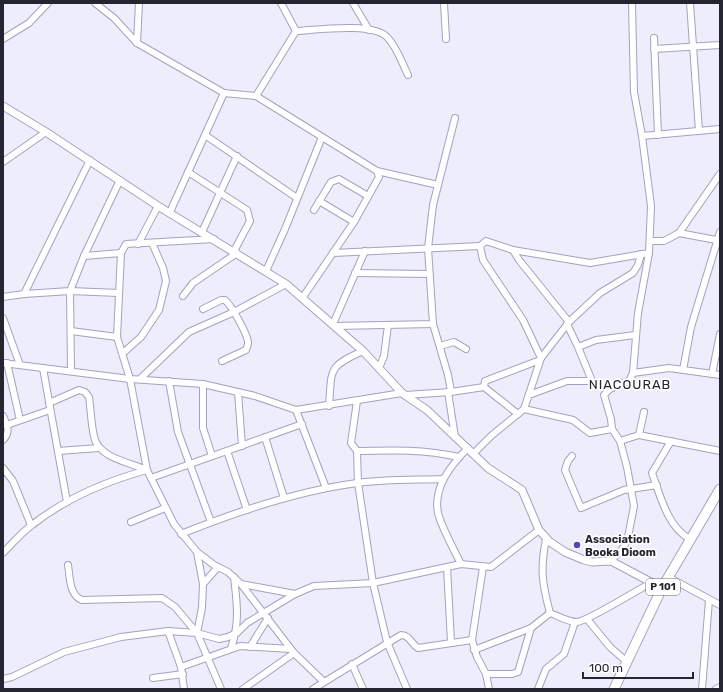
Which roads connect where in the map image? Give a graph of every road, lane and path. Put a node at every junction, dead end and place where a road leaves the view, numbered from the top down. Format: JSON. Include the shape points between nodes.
{"nodes":[{"id":1,"x":48,"y":3,"type":"edge"},
{"id":2,"x":95,"y":3,"type":"edge"},
{"id":3,"x":139,"y":3,"type":"edge"},
{"id":4,"x":281,"y":3,"type":"edge"},
{"id":5,"x":353,"y":3,"type":"edge"},
{"id":6,"x":444,"y":3,"type":"edge"},
{"id":7,"x":632,"y":3,"type":"edge"},
{"id":8,"x":690,"y":3,"type":"edge"},
{"id":9,"x":369,"y":30,"type":"junction"},
{"id":10,"x":296,"y":31,"type":"junction"},
{"id":11,"x":654,"y":38,"type":"dead end"},
{"id":12,"x":3,"y":39,"type":"edge"},
{"id":13,"x":446,"y":39,"type":"dead end"},
{"id":14,"x":136,"y":43,"type":"junction"},
{"id":15,"x":720,"y":45,"type":"edge"},
{"id":16,"x":693,"y":47,"type":"junction"},
{"id":17,"x":654,"y":48,"type":"junction"},
{"id":18,"x":408,"y":75,"type":"dead end"},
{"id":19,"x":224,"y":93,"type":"junction"},
{"id":20,"x":256,"y":96,"type":"junction"},
{"id":21,"x":3,"y":106,"type":"edge"},
{"id":22,"x":455,"y":118,"type":"dead end"},
{"id":23,"x":720,"y":129,"type":"edge"},
{"id":24,"x":699,"y":131,"type":"junction"},
{"id":25,"x":46,"y":132,"type":"junction"},
{"id":26,"x":205,"y":135,"type":"junction"},
{"id":27,"x":658,"y":135,"type":"junction"},
{"id":28,"x":642,"y":136,"type":"junction"},
{"id":29,"x":322,"y":137,"type":"junction"},
{"id":30,"x":237,"y":156,"type":"junction"},
{"id":31,"x":90,"y":160,"type":"junction"},
{"id":32,"x":3,"y":162,"type":"edge"},
{"id":33,"x":188,"y":172,"type":"junction"},
{"id":34,"x":377,"y":172,"type":"junction"},
{"id":35,"x":720,"y":174,"type":"edge"},
{"id":36,"x":120,"y":180,"type":"junction"},
{"id":37,"x":718,"y":182,"type":"edge"},
{"id":38,"x":438,"y":185,"type":"junction"},
{"id":39,"x":221,"y":191,"type":"junction"},
{"id":40,"x":368,"y":196,"type":"junction"},
{"id":41,"x":297,"y":198,"type":"junction"},
{"id":42,"x":318,"y":201,"type":"junction"},
{"id":43,"x":158,"y":206,"type":"junction"},
{"id":44,"x":314,"y":210,"type":"dead end"},
{"id":45,"x":170,"y":212,"type":"junction"},
{"id":46,"x":354,"y":222,"type":"junction"},
{"id":47,"x":202,"y":232,"type":"junction"},
{"id":48,"x":720,"y":232,"type":"edge"},
{"id":49,"x":679,"y":233,"type":"junction"},
{"id":50,"x":214,"y":239,"type":"junction"},
{"id":51,"x":716,"y":240,"type":"junction"},
{"id":52,"x":650,"y":241,"type":"junction"},
{"id":53,"x":152,"y":243,"type":"junction"},
{"id":54,"x":138,"y":244,"type":"junction"},
{"id":55,"x":480,"y":246,"type":"junction"},
{"id":56,"x":428,"y":248,"type":"junction"},
{"id":57,"x":513,"y":250,"type":"junction"},
{"id":58,"x":365,"y":251,"type":"junction"},
{"id":59,"x":235,"y":252,"type":"junction"},
{"id":60,"x":333,"y":252,"type":"junction"},
{"id":61,"x":121,"y":253,"type":"junction"},
{"id":62,"x":649,"y":253,"type":"junction"},
{"id":63,"x":641,"y":254,"type":"junction"},
{"id":64,"x":84,"y":256,"type":"junction"},
{"id":65,"x":266,"y":271,"type":"junction"},
{"id":66,"x":355,"y":273,"type":"junction"},
{"id":67,"x":430,"y":274,"type":"junction"},
{"id":68,"x":286,"y":284,"type":"junction"},
{"id":69,"x":70,"y":291,"type":"junction"},
{"id":70,"x":119,"y":293,"type":"junction"},
{"id":71,"x":24,"y":294,"type":"junction"},
{"id":72,"x":182,"y":296,"type":"dead end"},
{"id":73,"x":3,"y":297,"type":"edge"},
{"id":74,"x":303,"y":297,"type":"junction"},
{"id":75,"x":203,"y":309,"type":"dead end"},
{"id":76,"x":234,"y":312,"type":"junction"},
{"id":77,"x":3,"y":318,"type":"edge"},
{"id":78,"x":568,"y":323,"type":"junction"},
{"id":79,"x":433,"y":324,"type":"junction"},
{"id":80,"x":334,"y":325,"type":"junction"},
{"id":81,"x":388,"y":325,"type":"junction"},
{"id":82,"x":71,"y":331,"type":"junction"},
{"id":83,"x":720,"y":334,"type":"edge"},
{"id":84,"x":635,"y":335,"type":"junction"},
{"id":85,"x":117,"y":337,"type":"junction"},
{"id":86,"x":440,"y":346,"type":"junction"},
{"id":87,"x":578,"y":347,"type":"junction"},
{"id":88,"x":466,"y":349,"type":"dead end"},
{"id":89,"x":363,"y":352,"type":"junction"},
{"id":90,"x":123,"y":353,"type":"junction"},
{"id":91,"x":541,"y":359,"type":"junction"},
{"id":92,"x":222,"y":361,"type":"dead end"},
{"id":93,"x":5,"y":363,"type":"edge"},
{"id":94,"x":20,"y":365,"type":"junction"},
{"id":95,"x":43,"y":368,"type":"junction"},
{"id":96,"x":379,"y":368,"type":"junction"},
{"id":97,"x":683,"y":370,"type":"junction"},
{"id":98,"x":71,"y":371,"type":"junction"},
{"id":99,"x":633,"y":373,"type":"junction"},
{"id":100,"x":712,"y":374,"type":"junction"},
{"id":101,"x":720,"y":375,"type":"edge"},
{"id":102,"x":130,"y":379,"type":"junction"},
{"id":103,"x":140,"y":379,"type":"junction"},
{"id":104,"x":169,"y":382,"type":"junction"},
{"id":105,"x":203,"y":384,"type":"junction"},
{"id":106,"x":484,"y":387,"type":"junction"},
{"id":107,"x":238,"y":392,"type":"junction"},
{"id":108,"x":450,"y":392,"type":"junction"},
{"id":109,"x":404,"y":394,"type":"junction"},
{"id":110,"x":529,"y":395,"type":"junction"},
{"id":111,"x":357,"y":401,"type":"junction"},
{"id":112,"x":49,"y":402,"type":"junction"},
{"id":113,"x":329,"y":406,"type":"junction"},
{"id":114,"x":524,"y":409,"type":"junction"},
{"id":115,"x":50,"y":410,"type":"junction"},
{"id":116,"x":296,"y":410,"type":"junction"},
{"id":117,"x":644,"y":412,"type":"dead end"},
{"id":118,"x":518,"y":414,"type":"junction"},
{"id":119,"x":3,"y":416,"type":"edge"},
{"id":120,"x":20,"y":420,"type":"junction"},
{"id":121,"x":7,"y":424,"type":"junction"},
{"id":122,"x":302,"y":424,"type":"junction"},
{"id":123,"x":612,"y":429,"type":"junction"},
{"id":124,"x":639,"y":435,"type":"junction"},
{"id":125,"x":265,"y":437,"type":"junction"},
{"id":126,"x":455,"y":437,"type":"junction"},
{"id":127,"x":3,"y":440,"type":"edge"},
{"id":128,"x":620,"y":441,"type":"junction"},
{"id":129,"x":671,"y":441,"type":"junction"},
{"id":130,"x":242,"y":446,"type":"junction"},
{"id":131,"x":99,"y":448,"type":"junction"},
{"id":132,"x":468,"y":448,"type":"junction"},
{"id":133,"x":58,"y":451,"type":"junction"},
{"id":134,"x":227,"y":451,"type":"junction"},
{"id":135,"x":357,"y":451,"type":"junction"},
{"id":136,"x":720,"y":451,"type":"edge"},
{"id":137,"x":474,"y":453,"type":"junction"},
{"id":138,"x":212,"y":456,"type":"junction"},
{"id":139,"x":572,"y":456,"type":"dead end"},
{"id":140,"x":459,"y":457,"type":"junction"},
{"id":141,"x":190,"y":465,"type":"junction"},
{"id":142,"x":3,"y":468,"type":"edge"},
{"id":143,"x":147,"y":470,"type":"junction"},
{"id":144,"x":151,"y":478,"type":"junction"},
{"id":145,"x":443,"y":479,"type":"junction"},
{"id":146,"x":358,"y":483,"type":"junction"},
{"id":147,"x":657,"y":485,"type":"junction"},
{"id":148,"x":326,"y":488,"type":"junction"},
{"id":149,"x":632,"y":489,"type":"junction"},
{"id":150,"x":720,"y":489,"type":"edge"},
{"id":151,"x":284,"y":498,"type":"junction"},
{"id":152,"x":67,"y":502,"type":"junction"},
{"id":153,"x":165,"y":508,"type":"junction"},
{"id":154,"x":247,"y":510,"type":"junction"},
{"id":155,"x":132,"y":522,"type":"dead end"},
{"id":156,"x":211,"y":522,"type":"junction"},
{"id":157,"x":31,"y":526,"type":"junction"},
{"id":158,"x":539,"y":530,"type":"junction"},
{"id":159,"x":181,"y":534,"type":"junction"},
{"id":160,"x":546,"y":539,"type":"junction"},
{"id":161,"x":690,"y":539,"type":"junction"},
{"id":162,"x":197,"y":552,"type":"junction"},
{"id":163,"x":3,"y":553,"type":"edge"},
{"id":164,"x":611,"y":561,"type":"junction"},
{"id":165,"x":461,"y":564,"type":"junction"},
{"id":166,"x":68,"y":565,"type":"dead end"},
{"id":167,"x":218,"y":567,"type":"junction"},
{"id":168,"x":447,"y":567,"type":"junction"},
{"id":169,"x":483,"y":567,"type":"junction"},
{"id":170,"x":234,"y":577,"type":"junction"},
{"id":171,"x":668,"y":577,"type":"junction"},
{"id":172,"x":373,"y":583,"type":"junction"},
{"id":173,"x":651,"y":583,"type":"junction"},
{"id":174,"x":203,"y":584,"type":"junction"},
{"id":175,"x":242,"y":584,"type":"junction"},
{"id":176,"x":662,"y":588,"type":"junction"},
{"id":177,"x":295,"y":594,"type":"junction"},
{"id":178,"x":709,"y":600,"type":"junction"},
{"id":179,"x":720,"y":605,"type":"edge"},
{"id":180,"x":550,"y":613,"type":"junction"},
{"id":181,"x":266,"y":616,"type":"junction"},
{"id":182,"x":587,"y":619,"type":"junction"},
{"id":183,"x":575,"y":622,"type":"junction"},
{"id":184,"x":531,"y":628,"type":"junction"},
{"id":185,"x":168,"y":632,"type":"junction"},
{"id":186,"x":197,"y":633,"type":"junction"},
{"id":187,"x":237,"y":633,"type":"junction"},
{"id":188,"x":472,"y":640,"type":"junction"},
{"id":189,"x":387,"y":642,"type":"junction"},
{"id":190,"x":450,"y":642,"type":"junction"},
{"id":191,"x":250,"y":647,"type":"junction"},
{"id":192,"x":231,"y":648,"type":"junction"},
{"id":193,"x":474,"y":650,"type":"junction"},
{"id":194,"x":292,"y":651,"type":"junction"},
{"id":195,"x":209,"y":657,"type":"junction"},
{"id":196,"x":626,"y":661,"type":"junction"},
{"id":197,"x":352,"y":664,"type":"junction"},
{"id":198,"x":182,"y":671,"type":"junction"},
{"id":199,"x":486,"y":674,"type":"junction"},
{"id":200,"x":153,"y":678,"type":"dead end"},
{"id":201,"x":3,"y":679,"type":"edge"},
{"id":202,"x":324,"y":682,"type":"junction"},
{"id":203,"x":720,"y":687,"type":"edge"},
{"id":204,"x":184,"y":689,"type":"edge"},
{"id":205,"x":221,"y":689,"type":"edge"},
{"id":206,"x":243,"y":689,"type":"edge"},
{"id":207,"x":313,"y":689,"type":"edge"},
{"id":208,"x":363,"y":689,"type":"edge"},
{"id":209,"x":407,"y":689,"type":"edge"},
{"id":210,"x":489,"y":689,"type":"edge"},
{"id":211,"x":538,"y":689,"type":"edge"},
{"id":212,"x":614,"y":689,"type":"edge"},
{"id":213,"x":702,"y":689,"type":"edge"},
{"id":214,"x":716,"y":689,"type":"edge"}],
"edges":[{"from":1,"to":12,"type":"street","via":[[28,23]]},
{"from":2,"to":14,"type":"street","via":[[114,18]]},
{"from":3,"to":14,"type":"street"},
{"from":4,"to":10,"type":"street"},
{"from":5,"to":9,"type":"street"},
{"from":6,"to":13,"type":"street"},
{"from":7,"to":28,"type":"street","via":[[634,92]]},
{"from":8,"to":16,"type":"street"},
{"from":9,"to":10,"type":"street","via":[[357,27]]},
{"from":9,"to":18,"type":"street","via":[[386,35]]},
{"from":10,"to":20,"type":"street"},
{"from":11,"to":17,"type":"street"},
{"from":14,"to":19,"type":"street"},
{"from":15,"to":16,"type":"street"},
{"from":16,"to":17,"type":"street"},
{"from":16,"to":24,"type":"street"},
{"from":17,"to":27,"type":"street"},
{"from":19,"to":20,"type":"street"},
{"from":19,"to":26,"type":"street"},
{"from":20,"to":29,"type":"street"},
{"from":21,"to":25,"type":"street"},
{"from":22,"to":38,"type":"street"},
{"from":23,"to":24,"type":"street"},
{"from":24,"to":27,"type":"street"},
{"from":25,"to":31,"type":"street"},
{"from":25,"to":32,"type":"street"},
{"from":26,"to":30,"type":"street"},
{"from":26,"to":33,"type":"street"},
{"from":27,"to":28,"type":"street"},
{"from":28,"to":52,"type":"street","via":[[650,186]]},
{"from":29,"to":34,"type":"street"},
{"from":29,"to":41,"type":"street"},
{"from":30,"to":39,"type":"street"},
{"from":30,"to":41,"type":"street"},
{"from":31,"to":36,"type":"street"},
{"from":31,"to":71,"type":"street"},
{"from":33,"to":39,"type":"street"},
{"from":33,"to":45,"type":"street"},
{"from":34,"to":38,"type":"street"},
{"from":34,"to":40,"type":"street","via":[[379,177]]},
{"from":35,"to":37,"type":"street"},
{"from":36,"to":43,"type":"street"},
{"from":36,"to":64,"type":"street"},
{"from":37,"to":49,"type":"street"},
{"from":38,"to":56,"type":"street"},
{"from":39,"to":47,"type":"street"},
{"from":39,"to":59,"type":"street","via":[[247,210],[249,215],[250,221]]},
{"from":40,"to":42,"type":"street","via":[[340,179],[331,182]]},
{"from":40,"to":46,"type":"street"},
{"from":41,"to":65,"type":"street"},
{"from":42,"to":44,"type":"street"},
{"from":42,"to":46,"type":"street"},
{"from":43,"to":45,"type":"street"},
{"from":43,"to":54,"type":"street"},
{"from":45,"to":47,"type":"street"},
{"from":46,"to":60,"type":"street"},
{"from":47,"to":50,"type":"street"},
{"from":48,"to":51,"type":"street"},
{"from":49,"to":51,"type":"street"},
{"from":49,"to":52,"type":"street","via":[[664,241]]},
{"from":50,"to":53,"type":"street"},
{"from":50,"to":59,"type":"street"},
{"from":51,"to":97,"type":"street","via":[[691,327]]},
{"from":52,"to":62,"type":"street"},
{"from":53,"to":54,"type":"street"},
{"from":53,"to":90,"type":"street","via":[[166,281],[159,310],[141,337]]},
{"from":54,"to":61,"type":"street","via":[[126,244]]},
{"from":55,"to":56,"type":"street"},
{"from":55,"to":57,"type":"street","via":[[486,241]]},
{"from":55,"to":91,"type":"street","via":[[483,260],[523,320]]},
{"from":56,"to":58,"type":"street"},
{"from":56,"to":67,"type":"street"},
{"from":57,"to":63,"type":"street","via":[[590,263]]},
{"from":57,"to":78,"type":"street"},
{"from":58,"to":60,"type":"street"},
{"from":58,"to":66,"type":"street"},
{"from":59,"to":65,"type":"street"},
{"from":59,"to":72,"type":"street","via":[[193,283]]},
{"from":60,"to":74,"type":"street"},
{"from":61,"to":64,"type":"street"},
{"from":61,"to":70,"type":"street"},
{"from":62,"to":63,"type":"street"},
{"from":62,"to":84,"type":"street"},
{"from":63,"to":78,"type":"street","via":[[633,273],[600,293]]},
{"from":64,"to":69,"type":"street"},
{"from":65,"to":68,"type":"street"},
{"from":66,"to":67,"type":"street"},
{"from":66,"to":80,"type":"street"},
{"from":67,"to":79,"type":"street"},
{"from":68,"to":74,"type":"street"},
{"from":68,"to":76,"type":"street"},
{"from":69,"to":70,"type":"street"},
{"from":69,"to":71,"type":"street"},
{"from":69,"to":82,"type":"street"},
{"from":70,"to":85,"type":"street"},
{"from":71,"to":73,"type":"street"},
{"from":74,"to":80,"type":"street"},
{"from":75,"to":76,"type":"street","via":[[225,300]]},
{"from":76,"to":92,"type":"street","via":[[248,344],[246,350]]},
{"from":76,"to":103,"type":"street","via":[[189,332]]},
{"from":77,"to":94,"type":"street"},
{"from":78,"to":87,"type":"street"},
{"from":78,"to":91,"type":"street"},
{"from":79,"to":81,"type":"street"},
{"from":79,"to":86,"type":"street"},
{"from":80,"to":81,"type":"street"},
{"from":80,"to":89,"type":"street"},
{"from":81,"to":96,"type":"street","via":[[384,356]]},
{"from":82,"to":85,"type":"street"},
{"from":82,"to":98,"type":"street"},
{"from":83,"to":100,"type":"street"},
{"from":84,"to":87,"type":"street","via":[[596,340]]},
{"from":84,"to":99,"type":"street"},
{"from":85,"to":90,"type":"street"},
{"from":86,"to":88,"type":"street","via":[[454,342]]},
{"from":86,"to":108,"type":"street"},
{"from":87,"to":110,"type":"street","via":[[592,382],[567,381]]},
{"from":89,"to":96,"type":"street"},
{"from":89,"to":113,"type":"street","via":[[341,361],[335,368]]},
{"from":90,"to":102,"type":"street"},
{"from":91,"to":106,"type":"street","via":[[486,381]]},
{"from":91,"to":110,"type":"street"},
{"from":93,"to":94,"type":"street"},
{"from":93,"to":120,"type":"street"},
{"from":94,"to":95,"type":"street"},
{"from":95,"to":98,"type":"street"},
{"from":95,"to":112,"type":"street"},
{"from":96,"to":109,"type":"street"},
{"from":97,"to":99,"type":"street","via":[[669,368]]},
{"from":97,"to":100,"type":"street"},
{"from":98,"to":102,"type":"street"},
{"from":99,"to":123,"type":"street","via":[[629,381],[610,389],[604,395]]},
{"from":100,"to":101,"type":"street"},
{"from":102,"to":103,"type":"street"},
{"from":102,"to":143,"type":"street"},
{"from":103,"to":104,"type":"street"},
{"from":104,"to":105,"type":"street"},
{"from":104,"to":141,"type":"street","via":[[178,432]]},
{"from":105,"to":107,"type":"street"},
{"from":105,"to":138,"type":"street","via":[[203,428]]},
{"from":106,"to":108,"type":"street"},
{"from":106,"to":118,"type":"street"},
{"from":107,"to":116,"type":"street"},
{"from":107,"to":130,"type":"street"},
{"from":108,"to":109,"type":"street"},
{"from":108,"to":126,"type":"street"},
{"from":109,"to":111,"type":"street"},
{"from":109,"to":126,"type":"street","via":[[427,410]]},
{"from":110,"to":114,"type":"street"},
{"from":111,"to":113,"type":"street"},
{"from":111,"to":135,"type":"street","via":[[351,443]]},
{"from":112,"to":115,"type":"street"},
{"from":112,"to":131,"type":"street","via":[[79,390],[85,392],[89,397],[95,440]]},
{"from":113,"to":116,"type":"street"},
{"from":114,"to":118,"type":"street"},
{"from":114,"to":123,"type":"street","via":[[573,420],[590,434]]},
{"from":115,"to":120,"type":"street"},
{"from":115,"to":133,"type":"street"},
{"from":116,"to":122,"type":"street"},
{"from":117,"to":124,"type":"street"},
{"from":118,"to":137,"type":"street"},
{"from":119,"to":121,"type":"street"},
{"from":120,"to":121,"type":"street"},
{"from":121,"to":127,"type":"street","via":[[7,436]]},
{"from":122,"to":125,"type":"street"},
{"from":122,"to":148,"type":"street"},
{"from":123,"to":128,"type":"street"},
{"from":124,"to":128,"type":"street"},
{"from":124,"to":129,"type":"street"},
{"from":125,"to":130,"type":"street"},
{"from":125,"to":151,"type":"street"},
{"from":126,"to":132,"type":"street"},
{"from":128,"to":149,"type":"street"},
{"from":129,"to":136,"type":"street"},
{"from":129,"to":147,"type":"street","via":[[652,472]]},
{"from":130,"to":134,"type":"street"},
{"from":131,"to":133,"type":"street"},
{"from":131,"to":143,"type":"street","via":[[106,454]]},
{"from":132,"to":137,"type":"street"},
{"from":132,"to":140,"type":"street"},
{"from":133,"to":152,"type":"street"},
{"from":134,"to":138,"type":"street"},
{"from":134,"to":154,"type":"street"},
{"from":135,"to":140,"type":"street","via":[[403,449]]},
{"from":135,"to":146,"type":"street"},
{"from":137,"to":158,"type":"street","via":[[499,476],[522,490]]},
{"from":138,"to":141,"type":"street"},
{"from":139,"to":149,"type":"street","via":[[565,470],[581,508]]},
{"from":140,"to":145,"type":"street"},
{"from":141,"to":144,"type":"street"},
{"from":141,"to":156,"type":"street"},
{"from":142,"to":157,"type":"street","via":[[13,481]]},
{"from":143,"to":144,"type":"street"},
{"from":143,"to":152,"type":"street","via":[[124,476]]},
{"from":144,"to":153,"type":"street"},
{"from":145,"to":146,"type":"street"},
{"from":145,"to":165,"type":"street","via":[[438,513]]},
{"from":146,"to":148,"type":"street"},
{"from":146,"to":172,"type":"street"},
{"from":147,"to":149,"type":"street"},
{"from":147,"to":161,"type":"street","via":[[666,510],[682,535]]},
{"from":148,"to":151,"type":"street"},
{"from":149,"to":164,"type":"street","via":[[634,506],[628,537],[624,547]]},
{"from":150,"to":161,"type":"main road","number":"P 101"},
{"from":151,"to":154,"type":"street"},
{"from":152,"to":157,"type":"street"},
{"from":153,"to":155,"type":"street"},
{"from":153,"to":159,"type":"street"},
{"from":154,"to":156,"type":"street"},
{"from":156,"to":159,"type":"street"},
{"from":157,"to":163,"type":"street"},
{"from":158,"to":160,"type":"street"},
{"from":158,"to":169,"type":"street","via":[[493,566]]},
{"from":159,"to":162,"type":"street"},
{"from":160,"to":164,"type":"street","via":[[565,552],[584,560]]},
{"from":160,"to":180,"type":"street","via":[[541,574]]},
{"from":161,"to":171,"type":"main road","number":"P 101"},
{"from":162,"to":167,"type":"street"},
{"from":162,"to":174,"type":"street"},
{"from":164,"to":173,"type":"street"},
{"from":165,"to":168,"type":"street"},
{"from":165,"to":169,"type":"street"},
{"from":166,"to":186,"type":"street","via":[[76,598],[162,598],[176,607]]},
{"from":167,"to":170,"type":"street"},
{"from":167,"to":174,"type":"street"},
{"from":168,"to":172,"type":"street"},
{"from":168,"to":190,"type":"street"},
{"from":169,"to":188,"type":"street"},
{"from":170,"to":175,"type":"street"},
{"from":170,"to":187,"type":"street","via":[[238,610]]},
{"from":171,"to":176,"type":"main road","number":"P 101"},
{"from":171,"to":178,"type":"street"},
{"from":172,"to":177,"type":"street","via":[[314,586]]},
{"from":172,"to":189,"type":"street"},
{"from":173,"to":176,"type":"street"},
{"from":173,"to":182,"type":"street"},
{"from":174,"to":186,"type":"street"},
{"from":175,"to":177,"type":"street"},
{"from":175,"to":181,"type":"street"},
{"from":176,"to":196,"type":"main road","number":"P 101"},
{"from":177,"to":181,"type":"street"},
{"from":178,"to":179,"type":"street"},
{"from":178,"to":213,"type":"street"},
{"from":180,"to":183,"type":"street"},
{"from":180,"to":184,"type":"street"},
{"from":181,"to":187,"type":"street","via":[[247,623]]},
{"from":181,"to":191,"type":"street"},
{"from":181,"to":194,"type":"street"},
{"from":182,"to":183,"type":"street"},
{"from":182,"to":196,"type":"street","via":[[610,647]]},
{"from":183,"to":211,"type":"street","via":[[564,654],[546,669]]},
{"from":184,"to":193,"type":"street"},
{"from":184,"to":199,"type":"street","via":[[518,672]]},
{"from":185,"to":186,"type":"street"},
{"from":185,"to":198,"type":"street"},
{"from":185,"to":201,"type":"street","via":[[121,637],[64,652]]},
{"from":186,"to":187,"type":"street","via":[[219,639]]},
{"from":186,"to":195,"type":"street"},
{"from":187,"to":192,"type":"street"},
{"from":188,"to":190,"type":"street"},
{"from":188,"to":193,"type":"street"},
{"from":189,"to":190,"type":"street","via":[[401,635],[409,638],[418,648]]},
{"from":189,"to":197,"type":"street"},
{"from":189,"to":209,"type":"street"},
{"from":191,"to":192,"type":"street"},
{"from":191,"to":194,"type":"street"},
{"from":192,"to":195,"type":"street"},
{"from":193,"to":199,"type":"street"},
{"from":194,"to":202,"type":"street"},
{"from":194,"to":206,"type":"street"},
{"from":195,"to":198,"type":"street"},
{"from":195,"to":205,"type":"street"},
{"from":196,"to":212,"type":"main road","number":"P 101"},
{"from":197,"to":202,"type":"street"},
{"from":197,"to":208,"type":"street"},
{"from":198,"to":200,"type":"street"},
{"from":198,"to":204,"type":"street"},
{"from":199,"to":210,"type":"street"},
{"from":202,"to":207,"type":"street"},
{"from":203,"to":214,"type":"street"}]}
